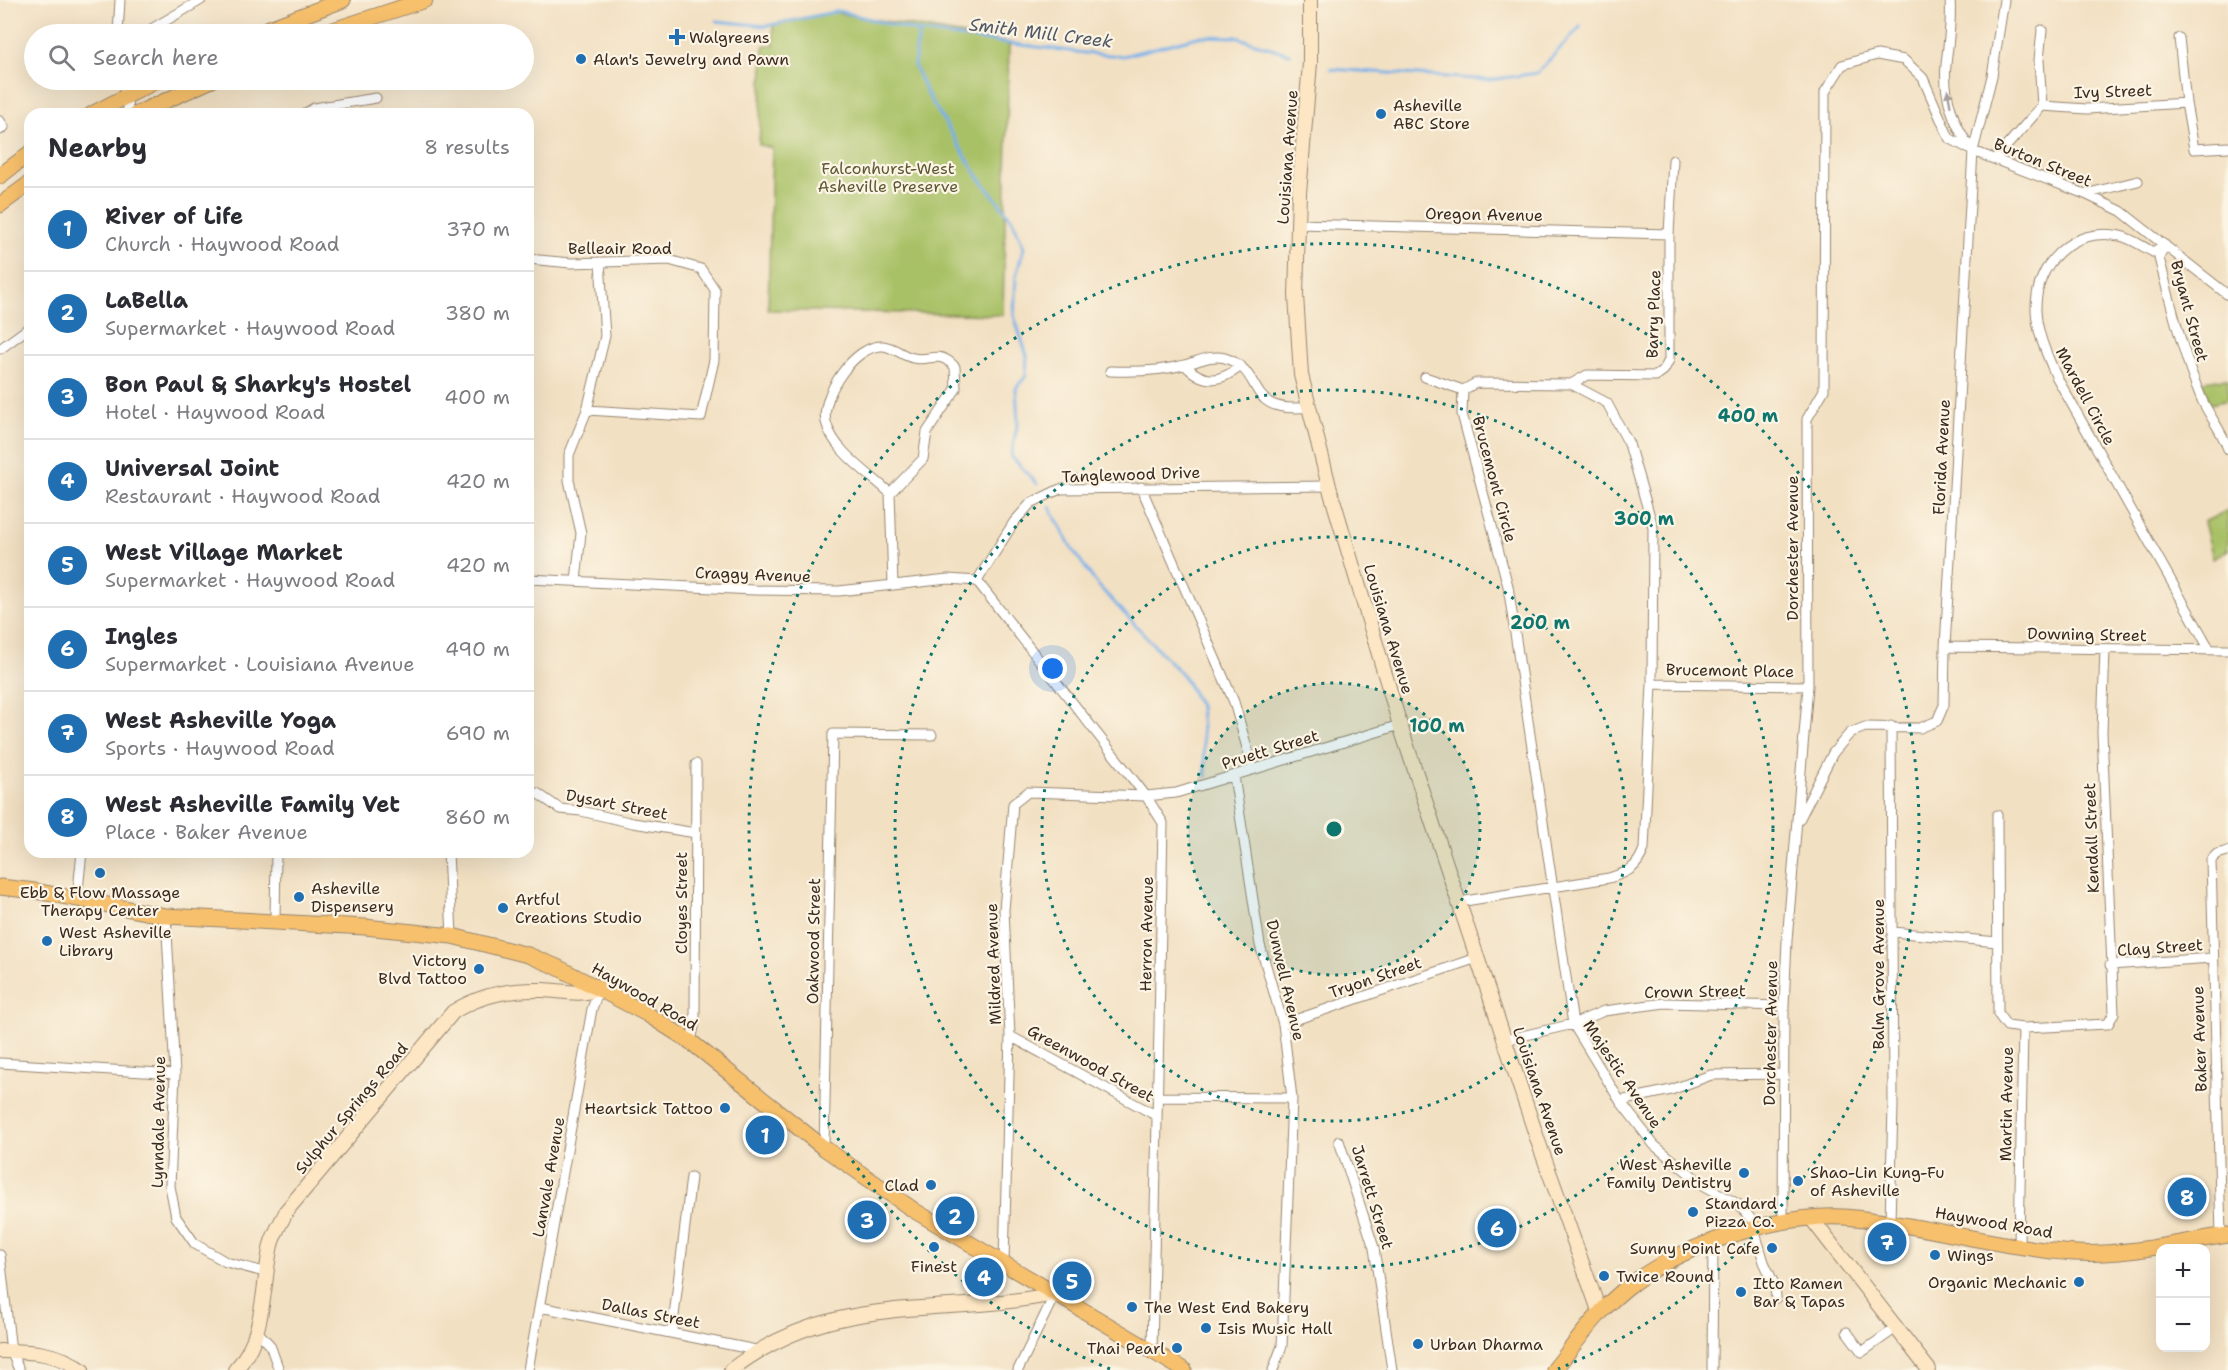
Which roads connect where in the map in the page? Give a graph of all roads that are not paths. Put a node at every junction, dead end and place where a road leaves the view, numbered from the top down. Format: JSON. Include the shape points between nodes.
{"nodes":[{"id":1,"x":120,"y":0,"type":"edge"},
{"id":2,"x":201,"y":0,"type":"edge"},
{"id":3,"x":343,"y":0,"type":"edge"},
{"id":4,"x":425,"y":0,"type":"edge"},
{"id":5,"x":1310,"y":0,"type":"edge"},
{"id":6,"x":1950,"y":0,"type":"edge"},
{"id":7,"x":2004,"y":0,"type":"edge"},
{"id":8,"x":119,"y":24,"type":"edge"},
{"id":9,"x":160,"y":24,"type":"edge"},
{"id":10,"x":280,"y":24,"type":"edge"},
{"id":11,"x":352,"y":24,"type":"edge"},
{"id":12,"x":2042,"y":30,"type":"dead end"},
{"id":13,"x":2179,"y":38,"type":"dead end"},
{"id":14,"x":121,"y":90,"type":"edge"},
{"id":15,"x":125,"y":90,"type":"edge"},
{"id":16,"x":190,"y":90,"type":"edge"},
{"id":17,"x":376,"y":98,"type":"dead end"},
{"id":18,"x":2186,"y":103,"type":"junction"},
{"id":19,"x":2042,"y":106,"type":"junction"},
{"id":20,"x":99,"y":108,"type":"edge"},
{"id":21,"x":128,"y":108,"type":"edge"},
{"id":22,"x":149,"y":108,"type":"edge"},
{"id":23,"x":314,"y":108,"type":"edge"},
{"id":24,"x":2228,"y":147,"type":"edge"},
{"id":25,"x":1973,"y":151,"type":"junction"},
{"id":26,"x":24,"y":158,"type":"edge"},
{"id":27,"x":1995,"y":159,"type":"junction"},
{"id":28,"x":1673,"y":160,"type":"dead end"},
{"id":29,"x":0,"y":176,"type":"edge"},
{"id":30,"x":2138,"y":181,"type":"dead end"},
{"id":31,"x":24,"y":187,"type":"edge"},
{"id":32,"x":2085,"y":194,"type":"junction"},
{"id":33,"x":0,"y":205,"type":"edge"},
{"id":34,"x":1298,"y":224,"type":"junction"},
{"id":35,"x":1670,"y":234,"type":"junction"},
{"id":36,"x":2165,"y":245,"type":"junction"},
{"id":37,"x":534,"y":260,"type":"edge"},
{"id":38,"x":600,"y":262,"type":"junction"},
{"id":39,"x":2228,"y":295,"type":"edge"},
{"id":40,"x":24,"y":331,"type":"edge"},
{"id":41,"x":0,"y":349,"type":"edge"},
{"id":42,"x":1185,"y":365,"type":"junction"},
{"id":43,"x":1241,"y":366,"type":"junction"},
{"id":44,"x":1110,"y":371,"type":"dead end"},
{"id":45,"x":1425,"y":377,"type":"dead end"},
{"id":46,"x":1571,"y":384,"type":"junction"},
{"id":47,"x":1463,"y":390,"type":"junction"},
{"id":48,"x":1310,"y":407,"type":"junction"},
{"id":49,"x":587,"y":410,"type":"junction"},
{"id":50,"x":2228,"y":449,"type":"edge"},
{"id":51,"x":1329,"y":486,"type":"junction"},
{"id":52,"x":1141,"y":487,"type":"junction"},
{"id":53,"x":890,"y":493,"type":"junction"},
{"id":54,"x":534,"y":579,"type":"edge"},
{"id":55,"x":576,"y":581,"type":"junction"},
{"id":56,"x":977,"y":581,"type":"junction"},
{"id":57,"x":893,"y":585,"type":"junction"},
{"id":58,"x":1945,"y":647,"type":"junction"},
{"id":59,"x":2105,"y":649,"type":"junction"},
{"id":60,"x":2210,"y":650,"type":"junction"},
{"id":61,"x":2228,"y":650,"type":"edge"},
{"id":62,"x":1652,"y":684,"type":"junction"},
{"id":63,"x":1808,"y":686,"type":"junction"},
{"id":64,"x":1400,"y":725,"type":"junction"},
{"id":65,"x":1891,"y":726,"type":"junction"},
{"id":66,"x":932,"y":735,"type":"dead end"},
{"id":67,"x":696,"y":764,"type":"dead end"},
{"id":68,"x":1253,"y":769,"type":"junction"},
{"id":69,"x":1234,"y":776,"type":"junction"},
{"id":70,"x":537,"y":793,"type":"dead end"},
{"id":71,"x":1146,"y":796,"type":"junction"},
{"id":72,"x":1997,"y":815,"type":"dead end"},
{"id":73,"x":1796,"y":825,"type":"junction"},
{"id":74,"x":696,"y":833,"type":"junction"},
{"id":75,"x":2228,"y":851,"type":"edge"},
{"id":76,"x":81,"y":858,"type":"edge"},
{"id":77,"x":276,"y":858,"type":"edge"},
{"id":78,"x":448,"y":858,"type":"edge"},
{"id":79,"x":1554,"y":886,"type":"junction"},
{"id":80,"x":0,"y":887,"type":"edge"},
{"id":81,"x":77,"y":899,"type":"junction"},
{"id":82,"x":1459,"y":902,"type":"junction"},
{"id":83,"x":166,"y":916,"type":"junction"},
{"id":84,"x":275,"y":921,"type":"junction"},
{"id":85,"x":1893,"y":932,"type":"junction"},
{"id":86,"x":452,"y":936,"type":"junction"},
{"id":87,"x":1997,"y":942,"type":"junction"},
{"id":88,"x":1477,"y":958,"type":"junction"},
{"id":89,"x":2212,"y":958,"type":"junction"},
{"id":90,"x":2110,"y":965,"type":"junction"},
{"id":91,"x":599,"y":989,"type":"junction"},
{"id":92,"x":1784,"y":1006,"type":"junction"},
{"id":93,"x":1283,"y":1024,"type":"junction"},
{"id":94,"x":1574,"y":1024,"type":"junction"},
{"id":95,"x":2022,"y":1028,"type":"junction"},
{"id":96,"x":1010,"y":1036,"type":"junction"},
{"id":97,"x":1505,"y":1040,"type":"junction"},
{"id":98,"x":691,"y":1042,"type":"junction"},
{"id":99,"x":0,"y":1063,"type":"edge"},
{"id":100,"x":176,"y":1074,"type":"junction"},
{"id":101,"x":1784,"y":1074,"type":"junction"},
{"id":102,"x":1156,"y":1097,"type":"junction"},
{"id":103,"x":1292,"y":1098,"type":"junction"},
{"id":104,"x":1620,"y":1101,"type":"junction"},
{"id":105,"x":1157,"y":1116,"type":"junction"},
{"id":106,"x":1339,"y":1141,"type":"dead end"},
{"id":107,"x":824,"y":1148,"type":"junction"},
{"id":108,"x":691,"y":1177,"type":"dead end"},
{"id":109,"x":1811,"y":1218,"type":"junction"},
{"id":110,"x":1783,"y":1221,"type":"junction"},
{"id":111,"x":1890,"y":1223,"type":"junction"},
{"id":112,"x":1756,"y":1228,"type":"junction"},
{"id":113,"x":2224,"y":1236,"type":"edge"},
{"id":114,"x":1713,"y":1243,"type":"junction"},
{"id":115,"x":2019,"y":1245,"type":"junction"},
{"id":116,"x":0,"y":1255,"type":"edge"},
{"id":117,"x":1004,"y":1262,"type":"junction"},
{"id":118,"x":268,"y":1273,"type":"junction"},
{"id":119,"x":1055,"y":1294,"type":"junction"},
{"id":120,"x":1776,"y":1298,"type":"dead end"},
{"id":121,"x":540,"y":1307,"type":"junction"},
{"id":122,"x":1600,"y":1313,"type":"junction"},
{"id":123,"x":1896,"y":1328,"type":"junction"},
{"id":124,"x":256,"y":1330,"type":"junction"},
{"id":125,"x":672,"y":1332,"type":"junction"},
{"id":126,"x":1847,"y":1332,"type":"dead end"},
{"id":127,"x":756,"y":1350,"type":"junction"},
{"id":128,"x":6,"y":1351,"type":"edge"},
{"id":129,"x":1152,"y":1351,"type":"junction"},
{"id":130,"x":19,"y":1370,"type":"edge"},
{"id":131,"x":82,"y":1370,"type":"edge"},
{"id":132,"x":235,"y":1370,"type":"edge"},
{"id":133,"x":279,"y":1370,"type":"edge"},
{"id":134,"x":528,"y":1370,"type":"edge"},
{"id":135,"x":731,"y":1370,"type":"edge"},
{"id":136,"x":1018,"y":1370,"type":"edge"},
{"id":137,"x":1184,"y":1370,"type":"edge"},
{"id":138,"x":1273,"y":1370,"type":"edge"},
{"id":139,"x":1392,"y":1370,"type":"edge"},
{"id":140,"x":1554,"y":1370,"type":"edge"},
{"id":141,"x":1712,"y":1370,"type":"edge"},
{"id":142,"x":1929,"y":1370,"type":"edge"}],
"edges":[{"from":1,"to":8,"type":"street"},
{"from":2,"to":9,"type":"street"},
{"from":3,"to":10,"type":"main road"},
{"from":4,"to":11,"type":"main road"},
{"from":5,"to":34,"type":"street","name":"Louisiana Avenue","via":[[1310,63]]},
{"from":25,"to":6,"type":"street","name":"Burton Street","one_way":true,"via":[[1957,129],[1948,98],[1945,68]]},
{"from":7,"to":25,"type":"street","name":"Florida Avenue","via":[[1992,76]]},
{"from":12,"to":19,"type":"street"},
{"from":13,"to":18,"type":"street"},
{"from":14,"to":20,"type":"main road"},
{"from":15,"to":21,"type":"street"},
{"from":16,"to":22,"type":"main road"},
{"from":17,"to":23,"type":"street"},
{"from":18,"to":19,"type":"street","name":"Ivy Street","via":[[2087,109]]},
{"from":18,"to":24,"type":"street","via":[[2194,149]]},
{"from":19,"to":27,"type":"street"},
{"from":25,"to":27,"type":"street","name":"Burton Street"},
{"from":25,"to":58,"type":"street","name":"Florida Avenue"},
{"from":25,"to":63,"type":"street","name":"Dorchester Avenue","via":[[1949,138],[1923,78],[1904,60],[1877,55],[1842,64],[1825,92],[1824,390],[1807,419]]},
{"from":26,"to":29,"type":"main road"},
{"from":27,"to":32,"type":"street","name":"Burton Street"},
{"from":28,"to":35,"type":"street","name":"Barry Place"},
{"from":30,"to":32,"type":"street"},
{"from":31,"to":33,"type":"main road"},
{"from":32,"to":36,"type":"street","name":"Burton Street","via":[[2121,212]]},
{"from":34,"to":35,"type":"street","name":"Oregon Avenue"},
{"from":34,"to":48,"type":"street","name":"Louisiana Avenue","via":[[1296,320],[1301,375]]},
{"from":35,"to":46,"type":"street","name":"Barry Place","via":[[1669,360],[1664,370],[1656,376],[1587,375]]},
{"from":36,"to":39,"type":"street","name":"Burton Street"},
{"from":36,"to":50,"type":"street","name":"Bryant Street","via":[[2159,258],[2187,361]]},
{"from":36,"to":60,"type":"street","name":"Mardell Circle","via":[[2153,252],[2121,236],[2092,235],[2073,240],[2058,251],[2039,282],[2036,310],[2041,341],[2056,376]]},
{"from":37,"to":38,"type":"street","name":"Belleair Road"},
{"from":38,"to":49,"type":"street","via":[[605,336]]},
{"from":38,"to":49,"type":"street","name":"Belleair Road","via":[[669,260],[701,269],[715,290],[714,360],[701,417]]},
{"from":40,"to":41,"type":"street"},
{"from":42,"to":43,"type":"street","via":[[1223,358]]},
{"from":42,"to":43,"type":"street","via":[[1203,380],[1228,376]]},
{"from":42,"to":44,"type":"street"},
{"from":43,"to":48,"type":"street","via":[[1269,405],[1287,410]]},
{"from":45,"to":47,"type":"street"},
{"from":46,"to":47,"type":"street","via":[[1476,382]]},
{"from":46,"to":62,"type":"street","via":[[1606,403],[1621,425],[1653,527]]},
{"from":47,"to":79,"type":"street","name":"Brucemont Circle","via":[[1462,414],[1508,586]]},
{"from":48,"to":51,"type":"street","name":"Louisiana Avenue"},
{"from":49,"to":55,"type":"street","via":[[569,455],[569,480],[581,533]]},
{"from":51,"to":52,"type":"street","name":"Tanglewood Drive"},
{"from":51,"to":64,"type":"street","name":"Louisiana Avenue"},
{"from":52,"to":56,"type":"street","name":"Tanglewood Drive","via":[[1060,489],[1031,503],[1014,522]]},
{"from":52,"to":68,"type":"street","via":[[1234,702]]},
{"from":53,"to":53,"type":"street","via":[[923,459],[927,432],[956,389],[955,367],[936,356],[914,358],[885,346],[870,347],[854,356],[825,402],[826,423],[840,448]]},
{"from":53,"to":57,"type":"street"},
{"from":54,"to":55,"type":"street","name":"Craggy Avenue"},
{"from":55,"to":57,"type":"street","name":"Craggy Avenue","via":[[754,590],[839,591]]},
{"from":56,"to":57,"type":"street","name":"Craggy Avenue","via":[[948,579]]},
{"from":56,"to":71,"type":"street","name":"Herron Avenue"},
{"from":58,"to":59,"type":"street","name":"Downing Street"},
{"from":58,"to":65,"type":"street","name":"Florida Avenue","via":[[1944,705],[1937,721],[1920,728]]},
{"from":59,"to":60,"type":"street","name":"Downing Street"},
{"from":59,"to":90,"type":"street","name":"Kendall Street","via":[[2102,732]]},
{"from":60,"to":61,"type":"street","name":"Downing Street"},
{"from":62,"to":63,"type":"street","name":"Brucemont Place"},
{"from":62,"to":79,"type":"street","via":[[1644,849],[1638,865],[1609,878]]},
{"from":63,"to":73,"type":"street","name":"Dorchester Avenue"},
{"from":64,"to":68,"type":"street","name":"Pruett Street"},
{"from":64,"to":82,"type":"street","name":"Louisiana Avenue"},
{"from":65,"to":73,"type":"street","name":"Florida Avenue","via":[[1864,727],[1850,733],[1833,753]]},
{"from":65,"to":85,"type":"street","name":"Balm Grove Avenue"},
{"from":66,"to":107,"type":"street","name":"Oakwood Street","via":[[833,734]]},
{"from":67,"to":74,"type":"street","name":"Cloyes Street"},
{"from":68,"to":69,"type":"street","name":"Pruett Street"},
{"from":69,"to":71,"type":"street","name":"Pruett Street","via":[[1176,793]]},
{"from":69,"to":93,"type":"street","name":"Dunwell Avenue","via":[[1260,945]]},
{"from":70,"to":74,"type":"street","name":"Dysart Street","via":[[560,810]]},
{"from":71,"to":96,"type":"street","name":"Mildred Avenue","via":[[1028,792],[1013,804],[1004,910]]},
{"from":71,"to":102,"type":"street","name":"Herron Avenue","via":[[1163,822]]},
{"from":72,"to":87,"type":"street","name":"Martin Avenue"},
{"from":73,"to":92,"type":"street","name":"Dorchester Avenue"},
{"from":74,"to":98,"type":"street","name":"Cloyes Street","via":[[695,1021]]},
{"from":75,"to":89,"type":"street","name":"Baker Avenue","via":[[2211,860]]},
{"from":76,"to":81,"type":"street"},
{"from":77,"to":84,"type":"street"},
{"from":78,"to":86,"type":"street"},
{"from":79,"to":82,"type":"street"},
{"from":79,"to":94,"type":"street","name":"Brucemont Circle"},
{"from":80,"to":81,"type":"main road","name":"Haywood Road"},
{"from":81,"to":83,"type":"main road","name":"Haywood Road"},
{"from":82,"to":88,"type":"street","name":"Louisiana Avenue"},
{"from":83,"to":84,"type":"main road","name":"Haywood Road"},
{"from":83,"to":100,"type":"street","name":"Lynndale Avenue"},
{"from":84,"to":86,"type":"main road","name":"Haywood Road"},
{"from":85,"to":87,"type":"street"},
{"from":85,"to":111,"type":"street","name":"Balm Grove Avenue"},
{"from":86,"to":91,"type":"main road","name":"Haywood Road","via":[[528,956]]},
{"from":87,"to":95,"type":"street","name":"Martin Avenue","via":[[1998,1014],[2007,1026]]},
{"from":88,"to":93,"type":"street","name":"Tryon Street"},
{"from":88,"to":97,"type":"street","name":"Louisiana Avenue"},
{"from":89,"to":90,"type":"street","name":"Clay Street"},
{"from":89,"to":113,"type":"street","name":"Baker Avenue"},
{"from":90,"to":95,"type":"street","name":"Kendall Street","via":[[2114,1012],[2108,1024]]},
{"from":91,"to":98,"type":"main road","name":"Haywood Road"},
{"from":91,"to":118,"type":"street","name":"Sulphur Springs Road","via":[[583,994],[541,990],[490,994],[453,1012],[287,1210],[271,1243]]},
{"from":91,"to":121,"type":"street","name":"Lanvale Avenue","via":[[592,1009]]},
{"from":92,"to":94,"type":"street","name":"Crown Street","via":[[1665,1003],[1604,1011]]},
{"from":92,"to":101,"type":"street","name":"Dorchester Avenue"},
{"from":93,"to":103,"type":"street","name":"Dunwell Avenue"},
{"from":94,"to":97,"type":"street","name":"Majestic Avenue"},
{"from":94,"to":104,"type":"street","name":"Majestic Avenue"},
{"from":95,"to":115,"type":"street","name":"Martin Avenue"},
{"from":96,"to":105,"type":"street","name":"Greenwood Street"},
{"from":96,"to":117,"type":"street","name":"Mildred Avenue"},
{"from":97,"to":122,"type":"street","name":"Louisiana Avenue"},
{"from":98,"to":107,"type":"main road","name":"Haywood Road"},
{"from":99,"to":100,"type":"street"},
{"from":100,"to":118,"type":"street","name":"Lynndale Avenue","via":[[170,1186],[176,1217],[195,1244],[226,1262]]},
{"from":101,"to":104,"type":"street","via":[[1712,1076]]},
{"from":101,"to":110,"type":"street","name":"Dorchester Avenue"},
{"from":102,"to":103,"type":"street"},
{"from":102,"to":105,"type":"street","name":"Herron Avenue"},
{"from":103,"to":138,"type":"street","name":"Dunwell Avenue","via":[[1282,1346]]},
{"from":104,"to":112,"type":"street","name":"Majestic Avenue","via":[[1665,1156],[1705,1186],[1738,1204]]},
{"from":105,"to":129,"type":"street","name":"Herron Avenue"},
{"from":106,"to":139,"type":"street","name":"Jarrett Street","via":[[1374,1248]]},
{"from":107,"to":117,"type":"main road","name":"Haywood Road","via":[[915,1211]]},
{"from":108,"to":125,"type":"street"},
{"from":109,"to":110,"type":"main road","name":"Haywood Road"},
{"from":109,"to":111,"type":"main road","name":"Haywood Road"},
{"from":109,"to":123,"type":"street"},
{"from":110,"to":112,"type":"main road","name":"Haywood Road"},
{"from":111,"to":115,"type":"main road","name":"Haywood Road"},
{"from":112,"to":114,"type":"main road","name":"Haywood Road"},
{"from":112,"to":120,"type":"street"},
{"from":113,"to":115,"type":"main road","name":"Haywood Road","via":[[2095,1253]]},
{"from":114,"to":122,"type":"main road","name":"Haywood Road","via":[[1642,1276]]},
{"from":114,"to":141,"type":"street"},
{"from":116,"to":128,"type":"street"},
{"from":117,"to":119,"type":"main road","name":"Haywood Road"},
{"from":118,"to":124,"type":"street","name":"Sulphur Springs Road"},
{"from":119,"to":127,"type":"street","via":[[1019,1301],[872,1311],[814,1324]]},
{"from":119,"to":129,"type":"main road","name":"Haywood Road"},
{"from":119,"to":136,"type":"street"},
{"from":121,"to":125,"type":"street","name":"Dallas Street"},
{"from":121,"to":134,"type":"street","name":"Lanvale Avenue"},
{"from":122,"to":140,"type":"main road","name":"Haywood Road"},
{"from":123,"to":126,"type":"street","via":[[1862,1352]]},
{"from":123,"to":142,"type":"street"},
{"from":124,"to":132,"type":"street","name":"Sulphur Springs Road","via":[[250,1348]]},
{"from":124,"to":133,"type":"street","via":[[270,1346]]},
{"from":125,"to":127,"type":"street","name":"Dallas Street"},
{"from":127,"to":135,"type":"street"},
{"from":128,"to":130,"type":"street"},
{"from":128,"to":131,"type":"street","via":[[60,1358]]},
{"from":129,"to":137,"type":"main road","name":"Haywood Road"}]}
